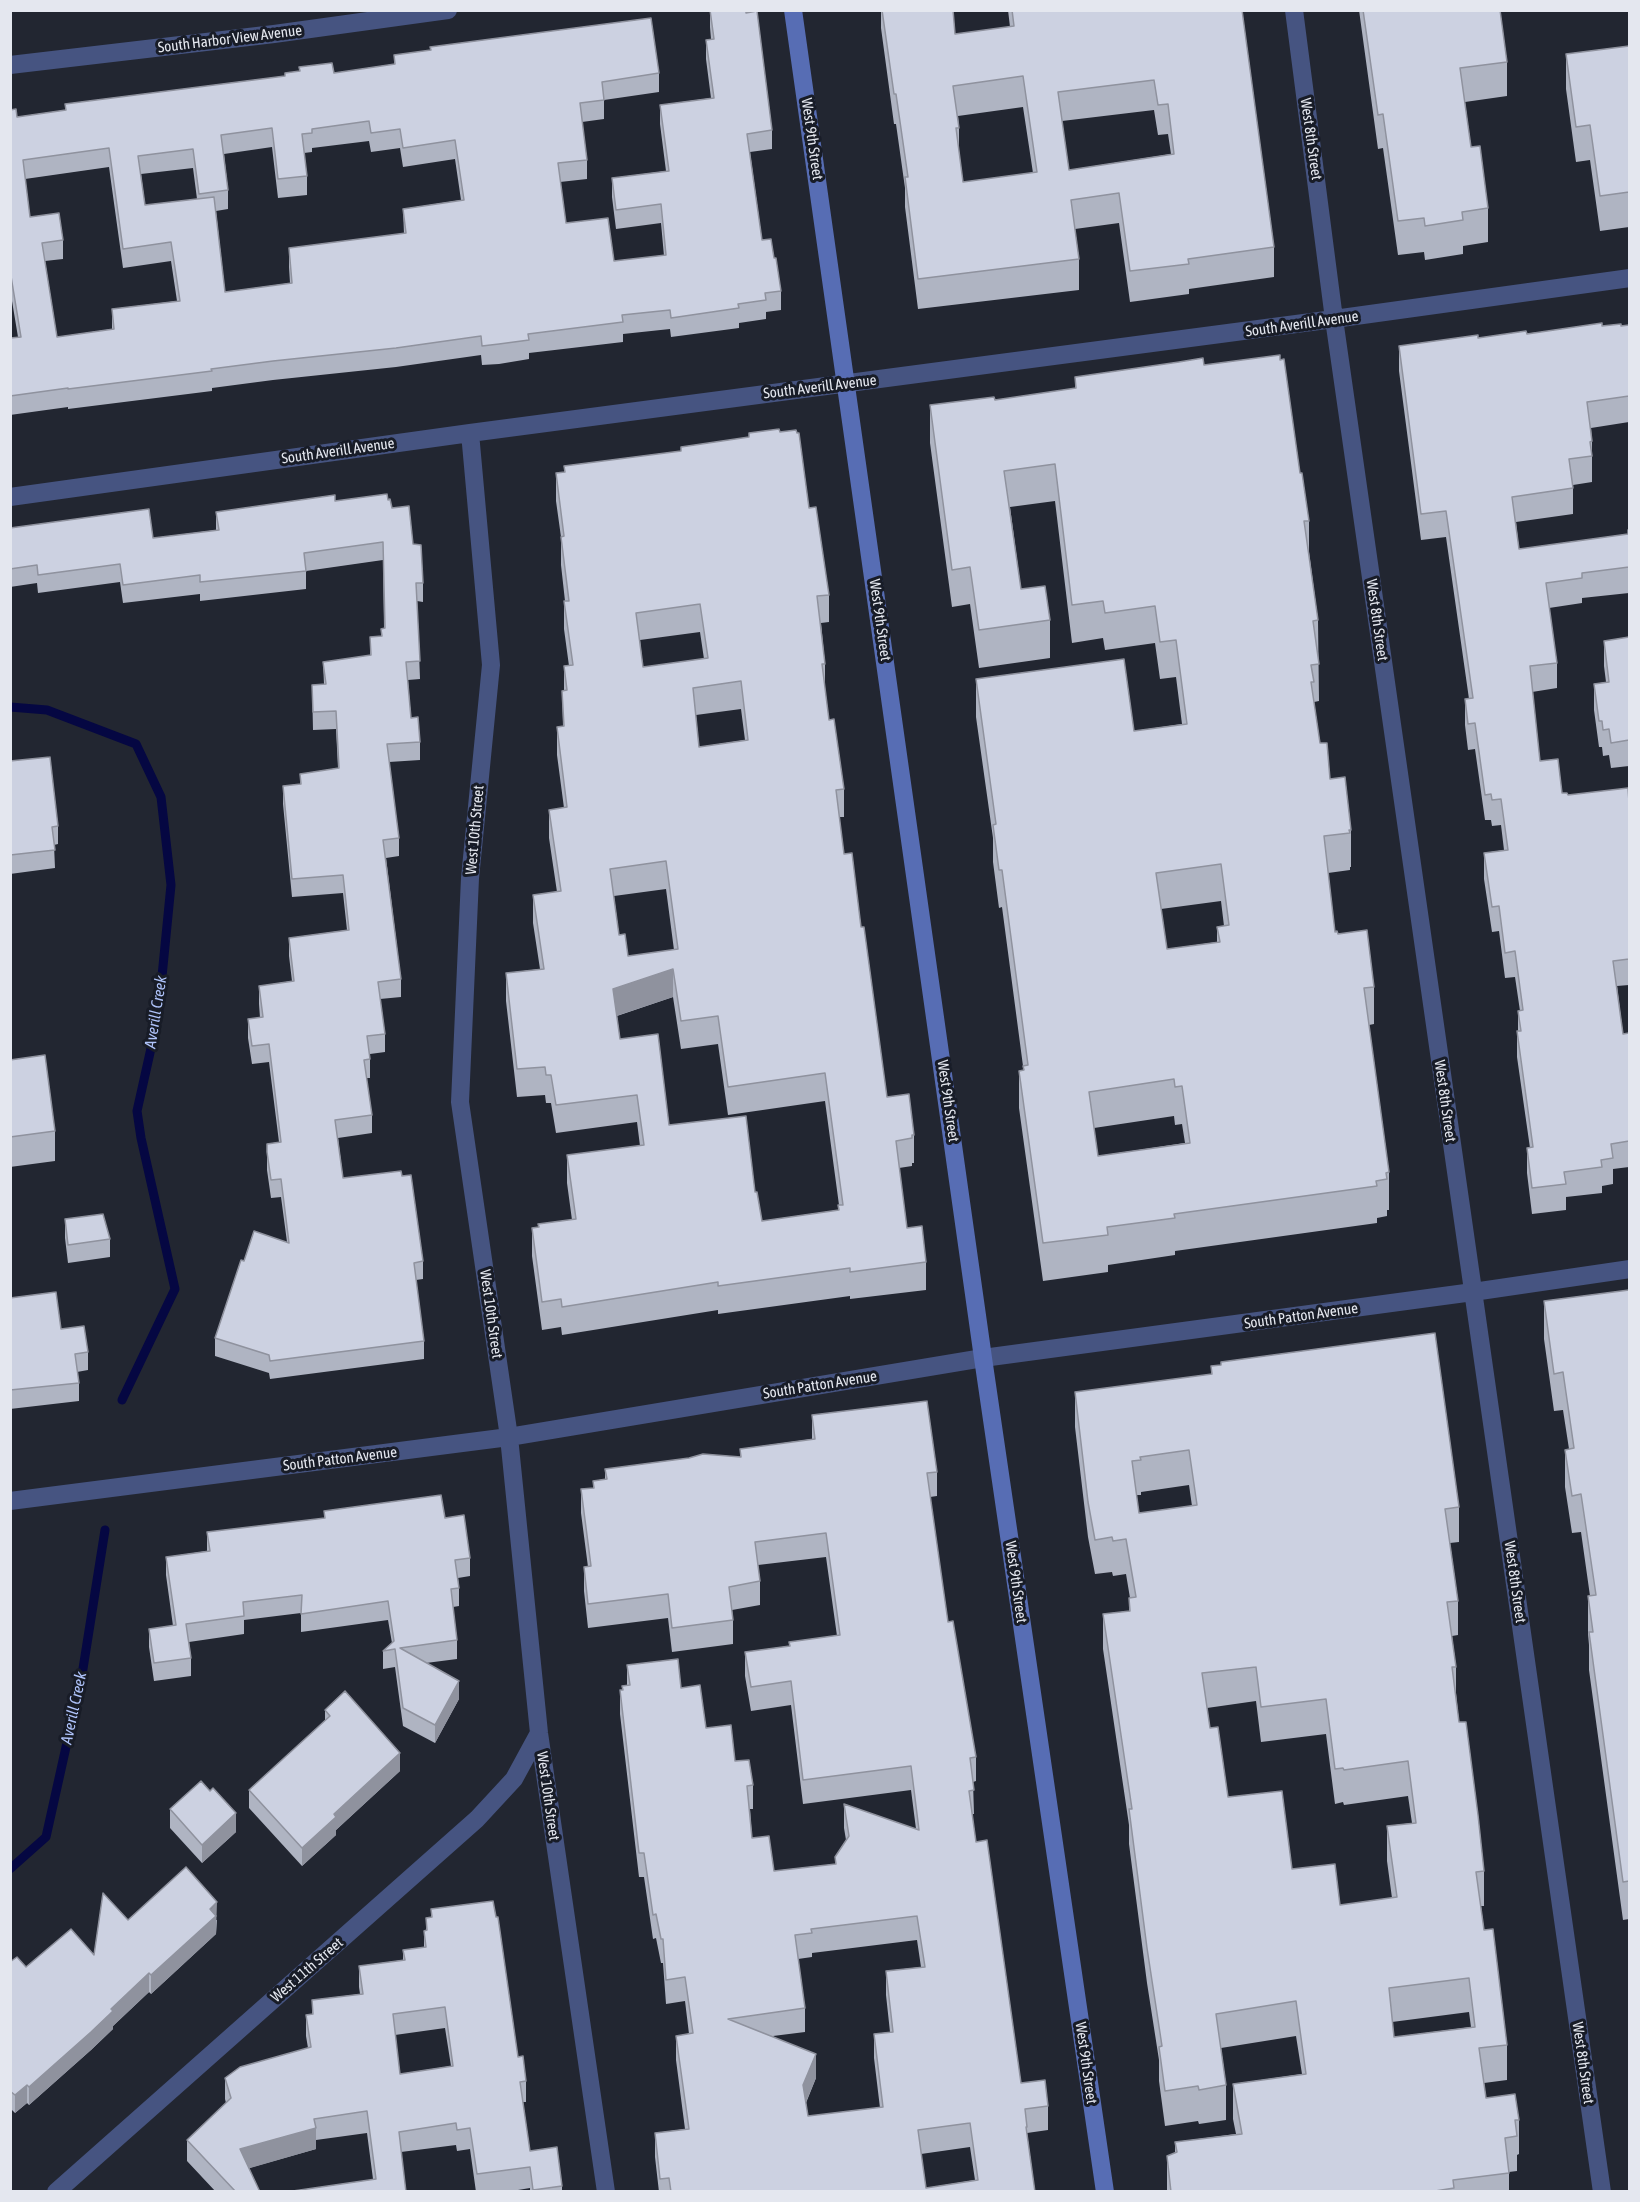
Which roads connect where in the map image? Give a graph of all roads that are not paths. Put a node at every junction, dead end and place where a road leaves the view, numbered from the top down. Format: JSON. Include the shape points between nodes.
{"nodes":[{"id":1,"x":448,"y":10,"type":"edge"},
{"id":2,"x":793,"y":10,"type":"edge"},
{"id":3,"x":1294,"y":10,"type":"edge"},
{"id":4,"x":10,"y":65,"type":"edge"},
{"id":5,"x":1629,"y":278,"type":"edge"},
{"id":6,"x":1334,"y":319,"type":"junction"},
{"id":7,"x":847,"y":384,"type":"junction"},
{"id":8,"x":470,"y":433,"type":"junction"},
{"id":9,"x":10,"y":497,"type":"edge"},
{"id":10,"x":1629,"y":1269,"type":"edge"},
{"id":11,"x":1473,"y":1293,"type":"junction"},
{"id":12,"x":983,"y":1358,"type":"junction"},
{"id":13,"x":509,"y":1437,"type":"junction"},
{"id":14,"x":10,"y":1501,"type":"edge"},
{"id":15,"x":539,"y":1733,"type":"junction"},
{"id":16,"x":57,"y":2192,"type":"edge"},
{"id":17,"x":606,"y":2192,"type":"edge"},
{"id":18,"x":1105,"y":2192,"type":"edge"},
{"id":19,"x":1602,"y":2192,"type":"edge"}],
"edges":[{"from":1,"to":4,"type":"street","name":"South Harbor View Avenue"},
{"from":2,"to":7,"type":"main road","name":"West 9th Street"},
{"from":3,"to":6,"type":"street","name":"West 8th Street"},
{"from":5,"to":6,"type":"street","name":"South Averill Avenue"},
{"from":6,"to":7,"type":"street","name":"South Averill Avenue"},
{"from":6,"to":11,"type":"street","name":"West 8th Street"},
{"from":7,"to":8,"type":"street","name":"South Averill Avenue"},
{"from":7,"to":12,"type":"main road","name":"West 9th Street"},
{"from":8,"to":9,"type":"street","name":"South Averill Avenue"},
{"from":8,"to":13,"type":"street","name":"West 10th Street","via":[[491,665],[470,878],[460,1102]]},
{"from":10,"to":11,"type":"street","name":"South Patton Avenue"},
{"from":11,"to":12,"type":"street","name":"South Patton Avenue"},
{"from":11,"to":19,"type":"street","name":"West 8th Street"},
{"from":12,"to":13,"type":"street","name":"South Patton Avenue"},
{"from":12,"to":18,"type":"main road","name":"West 9th Street"},
{"from":13,"to":14,"type":"street","name":"South Patton Avenue"},
{"from":13,"to":15,"type":"street","name":"West 10th Street"},
{"from":15,"to":16,"type":"street","name":"West 11th Street","via":[[514,1779],[477,1820]]},
{"from":15,"to":17,"type":"street","name":"West 10th Street"}]}
